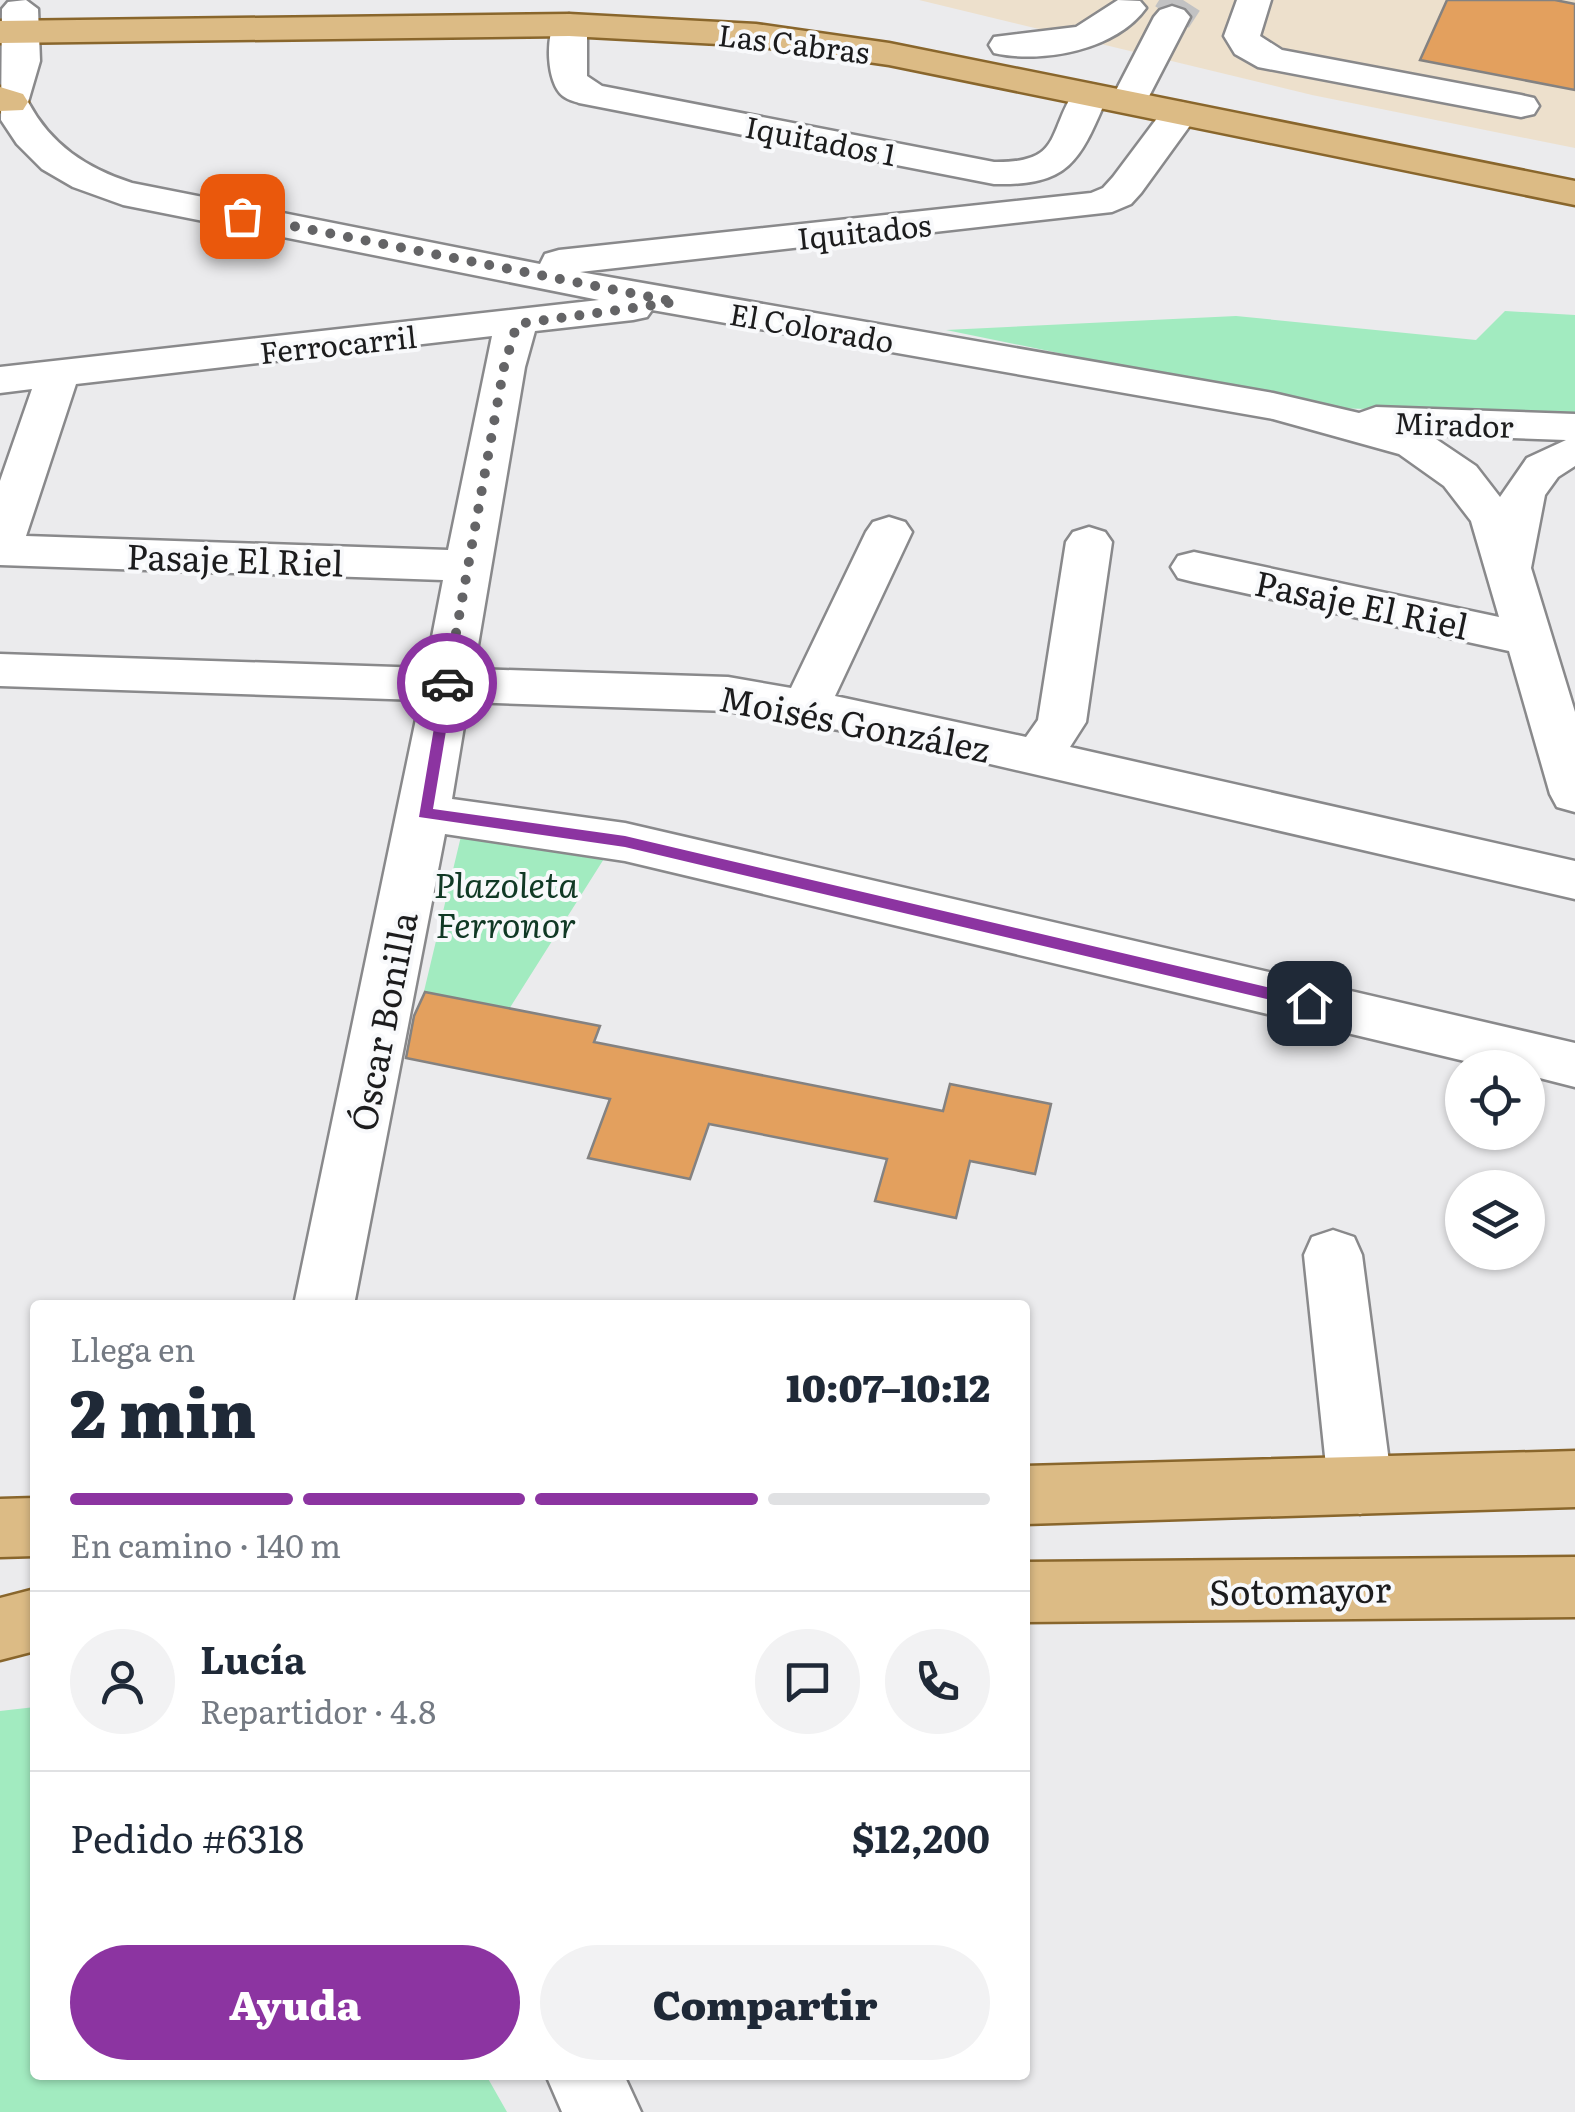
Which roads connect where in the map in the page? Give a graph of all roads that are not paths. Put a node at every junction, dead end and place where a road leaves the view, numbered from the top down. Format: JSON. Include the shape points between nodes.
{"nodes":[{"id":1,"x":501,"y":0,"type":"edge"},
{"id":2,"x":641,"y":0,"type":"edge"},
{"id":3,"x":1254,"y":0,"type":"edge"},
{"id":4,"x":1128,"y":8,"type":"tunnel mouth"},
{"id":5,"x":1172,"y":17,"type":"tunnel mouth"},
{"id":6,"x":11,"y":20,"type":"edge"},
{"id":7,"x":569,"y":24,"type":"junction"},
{"id":8,"x":1008,"y":45,"type":"junction"},
{"id":9,"x":1350,"y":74,"type":"junction"},
{"id":10,"x":1136,"y":88,"type":"junction"},
{"id":11,"x":1090,"y":95,"type":"junction"},
{"id":12,"x":5,"y":100,"type":"edge"},
{"id":13,"x":1521,"y":106,"type":"dead end"},
{"id":14,"x":1326,"y":110,"type":"junction"},
{"id":15,"x":1180,"y":113,"type":"junction"},
{"id":16,"x":19,"y":151,"type":"edge"},
{"id":17,"x":1575,"y":161,"type":"edge"},
{"id":18,"x":1575,"y":193,"type":"edge"},
{"id":19,"x":506,"y":268,"type":"junction"},
{"id":20,"x":676,"y":302,"type":"junction"},
{"id":21,"x":517,"y":324,"type":"junction"},
{"id":22,"x":58,"y":374,"type":"junction"},
{"id":23,"x":0,"y":380,"type":"edge"},
{"id":24,"x":1333,"y":419,"type":"junction"},
{"id":25,"x":1575,"y":427,"type":"edge"},
{"id":26,"x":1575,"y":450,"type":"edge"},
{"id":27,"x":889,"y":532,"type":"dead end"},
{"id":28,"x":1090,"y":542,"type":"dead end"},
{"id":29,"x":0,"y":548,"type":"edge"},
{"id":30,"x":470,"y":566,"type":"junction"},
{"id":31,"x":1194,"y":567,"type":"dead end"},
{"id":32,"x":1510,"y":567,"type":"junction"},
{"id":33,"x":1531,"y":640,"type":"junction"},
{"id":34,"x":0,"y":670,"type":"edge"},
{"id":35,"x":446,"y":687,"type":"junction"},
{"id":36,"x":806,"y":707,"type":"junction"},
{"id":37,"x":1037,"y":758,"type":"junction"},
{"id":38,"x":1575,"y":794,"type":"edge"},
{"id":39,"x":424,"y":813,"type":"junction"},
{"id":40,"x":1575,"y":880,"type":"edge"},
{"id":41,"x":1575,"y":1065,"type":"edge"},
{"id":42,"x":1334,"y":1256,"type":"dead end"},
{"id":43,"x":325,"y":1300,"type":"edge"},
{"id":44,"x":1575,"y":1479,"type":"edge"},
{"id":45,"x":1360,"y":1485,"type":"junction"},
{"id":46,"x":1030,"y":1495,"type":"edge"},
{"id":47,"x":30,"y":1527,"type":"edge"},
{"id":48,"x":0,"y":1528,"type":"edge"},
{"id":49,"x":1575,"y":1587,"type":"edge"},
{"id":50,"x":1030,"y":1592,"type":"edge"},
{"id":51,"x":30,"y":1621,"type":"edge"},
{"id":52,"x":0,"y":1629,"type":"edge"},
{"id":53,"x":586,"y":2080,"type":"edge"},
{"id":54,"x":603,"y":2112,"type":"edge"}],
"edges":[{"from":1,"to":6,"type":"main road"},
{"from":2,"to":8,"type":"main road","name":"Las Cabras","via":[[738,3]]},
{"from":3,"to":9,"type":"street","via":[[1242,28],[1248,46],[1271,59]]},
{"from":4,"to":8,"type":"street","via":[[1086,36]]},
{"from":5,"to":10,"type":"street"},
{"from":6,"to":7,"type":"main road","name":"Las Cabras"},
{"from":6,"to":12,"type":"street","name":"El Colorado","via":[[22,62]]},
{"from":7,"to":11,"type":"main road","name":"Las Cabras","via":[[794,40]]},
{"from":7,"to":11,"type":"street","name":"Iquitados 1","via":[[569,76],[575,88],[592,94],[994,173],[1049,169],[1061,158]]},
{"from":8,"to":10,"type":"main road","name":"Las Cabras"},
{"from":9,"to":13,"type":"street"},
{"from":9,"to":14,"type":"street"},
{"from":10,"to":11,"type":"main road","name":"Las Cabras"},
{"from":10,"to":14,"type":"main road","name":"Las Cabras"},
{"from":10,"to":15,"type":"main road","name":"Las Cabras"},
{"from":12,"to":16,"type":"street","name":"El Colorado","via":[[20,125]]},
{"from":14,"to":17,"type":"main road","name":"Las Cabras"},
{"from":15,"to":18,"type":"main road","name":"Las Cabras"},
{"from":15,"to":19,"type":"street","name":"Iquitados","via":[[1128,185],[1098,204]]},
{"from":16,"to":19,"type":"street","name":"El Colorado","via":[[123,194]]},
{"from":19,"to":20,"type":"street","name":"El Colorado"},
{"from":20,"to":21,"type":"street","name":"Ferrocarril"},
{"from":20,"to":24,"type":"street","name":"El Colorado"},
{"from":21,"to":22,"type":"street","name":"Ferrocarril"},
{"from":21,"to":30,"type":"street","name":"Óscar Bonilla"},
{"from":22,"to":23,"type":"street","name":"Ferrocarril"},
{"from":22,"to":29,"type":"street"},
{"from":24,"to":25,"type":"street","name":"Mirador"},
{"from":24,"to":32,"type":"street","via":[[1414,444],[1460,476],[1494,518]]},
{"from":26,"to":32,"type":"street","name":"Mirador","via":[[1531,479],[1513,513]]},
{"from":27,"to":36,"type":"street"},
{"from":28,"to":37,"type":"street","via":[[1062,722]]},
{"from":29,"to":30,"type":"street","name":"Pasaje El Riel"},
{"from":30,"to":35,"type":"street","name":"Óscar Bonilla"},
{"from":31,"to":33,"type":"street","name":"Pasaje El Riel"},
{"from":32,"to":33,"type":"street"},
{"from":33,"to":38,"type":"street"},
{"from":34,"to":35,"type":"street","name":"Moisés González"},
{"from":35,"to":36,"type":"street","name":"Moisés González","via":[[728,694]]},
{"from":35,"to":39,"type":"street","name":"Óscar Bonilla"},
{"from":36,"to":37,"type":"street","name":"Moisés González"},
{"from":37,"to":40,"type":"street","name":"Moisés González"},
{"from":39,"to":41,"type":"street","via":[[625,842]]},
{"from":39,"to":43,"type":"street","name":"Óscar Bonilla"},
{"from":42,"to":45,"type":"street"},
{"from":44,"to":45,"type":"main road"},
{"from":45,"to":46,"type":"main road"},
{"from":47,"to":48,"type":"main road"},
{"from":49,"to":50,"type":"main road","name":"Sotomayor"},
{"from":51,"to":52,"type":"main road"},
{"from":53,"to":54,"type":"street"}]}
